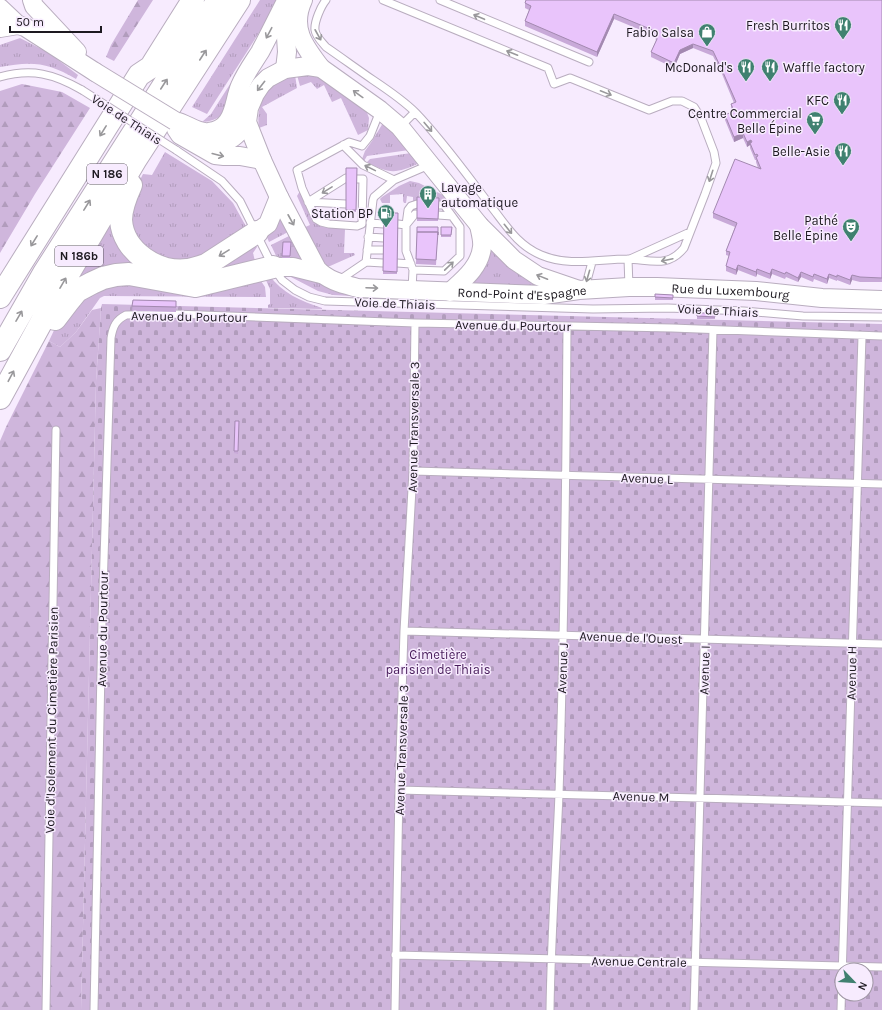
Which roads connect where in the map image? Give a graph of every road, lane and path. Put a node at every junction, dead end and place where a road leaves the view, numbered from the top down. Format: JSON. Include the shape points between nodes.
{"nodes":[{"id":1,"x":177,"y":0,"type":"edge"},
{"id":2,"x":193,"y":0,"type":"edge"},
{"id":3,"x":218,"y":0,"type":"edge"},
{"id":4,"x":238,"y":0,"type":"edge"},
{"id":5,"x":289,"y":0,"type":"edge"},
{"id":6,"x":303,"y":0,"type":"edge"},
{"id":7,"x":326,"y":0,"type":"edge"},
{"id":8,"x":383,"y":0,"type":"edge"},
{"id":9,"x":440,"y":0,"type":"edge"},
{"id":10,"x":28,"y":2,"type":"edge"},
{"id":11,"x":0,"y":8,"type":"edge"},
{"id":12,"x":18,"y":25,"type":"junction"},
{"id":13,"x":0,"y":28,"type":"edge"},
{"id":14,"x":589,"y":62,"type":"dead end"},
{"id":15,"x":321,"y":68,"type":"junction"},
{"id":16,"x":285,"y":69,"type":"junction"},
{"id":17,"x":95,"y":72,"type":"junction"},
{"id":18,"x":139,"y":75,"type":"junction"},
{"id":19,"x":0,"y":77,"type":"edge"},
{"id":20,"x":380,"y":110,"type":"junction"},
{"id":21,"x":415,"y":112,"type":"junction"},
{"id":22,"x":247,"y":122,"type":"junction"},
{"id":23,"x":400,"y":127,"type":"junction"},
{"id":24,"x":185,"y":133,"type":"junction"},
{"id":25,"x":346,"y":144,"type":"junction"},
{"id":26,"x":136,"y":159,"type":"junction"},
{"id":27,"x":262,"y":160,"type":"junction"},
{"id":28,"x":431,"y":164,"type":"junction"},
{"id":29,"x":346,"y":178,"type":"edge"},
{"id":30,"x":356,"y":179,"type":"edge"},
{"id":31,"x":394,"y":180,"type":"junction"},
{"id":32,"x":279,"y":197,"type":"junction"},
{"id":33,"x":308,"y":202,"type":"junction"},
{"id":34,"x":346,"y":204,"type":"edge"},
{"id":35,"x":360,"y":204,"type":"junction"},
{"id":36,"x":417,"y":204,"type":"edge"},
{"id":37,"x":439,"y":204,"type":"edge"},
{"id":38,"x":372,"y":205,"type":"junction"},
{"id":39,"x":417,"y":214,"type":"edge"},
{"id":40,"x":438,"y":215,"type":"edge"},
{"id":41,"x":452,"y":216,"type":"junction"},
{"id":42,"x":370,"y":223,"type":"junction"},
{"id":43,"x":384,"y":224,"type":"edge"},
{"id":44,"x":398,"y":224,"type":"edge"},
{"id":45,"x":406,"y":225,"type":"junction"},
{"id":46,"x":479,"y":225,"type":"junction"},
{"id":47,"x":257,"y":232,"type":"junction"},
{"id":48,"x":690,"y":232,"type":"junction"},
{"id":49,"x":368,"y":237,"type":"junction"},
{"id":50,"x":384,"y":238,"type":"edge"},
{"id":51,"x":397,"y":239,"type":"edge"},
{"id":52,"x":406,"y":239,"type":"junction"},
{"id":53,"x":367,"y":250,"type":"junction"},
{"id":54,"x":384,"y":250,"type":"edge"},
{"id":55,"x":397,"y":251,"type":"edge"},
{"id":56,"x":406,"y":251,"type":"junction"},
{"id":57,"x":628,"y":259,"type":"junction"},
{"id":58,"x":366,"y":262,"type":"junction"},
{"id":59,"x":592,"y":262,"type":"junction"},
{"id":60,"x":383,"y":263,"type":"edge"},
{"id":61,"x":397,"y":263,"type":"edge"},
{"id":62,"x":273,"y":267,"type":"junction"},
{"id":63,"x":412,"y":267,"type":"junction"},
{"id":64,"x":329,"y":278,"type":"junction"},
{"id":65,"x":629,"y":287,"type":"junction"},
{"id":66,"x":412,"y":289,"type":"junction"},
{"id":67,"x":582,"y":290,"type":"junction"},
{"id":68,"x":450,"y":292,"type":"junction"},
{"id":69,"x":0,"y":297,"type":"edge"},
{"id":70,"x":882,"y":300,"type":"edge"},
{"id":71,"x":882,"y":317,"type":"edge"},
{"id":72,"x":415,"y":323,"type":"junction"},
{"id":73,"x":567,"y":327,"type":"junction"},
{"id":74,"x":713,"y":330,"type":"junction"},
{"id":75,"x":862,"y":336,"type":"junction"},
{"id":76,"x":882,"y":336,"type":"edge"},
{"id":77,"x":0,"y":350,"type":"edge"},
{"id":78,"x":23,"y":354,"type":"junction"},
{"id":79,"x":0,"y":398,"type":"edge"},
{"id":80,"x":56,"y":430,"type":"dead end"},
{"id":81,"x":413,"y":471,"type":"junction"},
{"id":82,"x":566,"y":475,"type":"junction"},
{"id":83,"x":710,"y":479,"type":"junction"},
{"id":84,"x":858,"y":483,"type":"junction"},
{"id":85,"x":882,"y":484,"type":"edge"},
{"id":86,"x":404,"y":631,"type":"junction"},
{"id":87,"x":563,"y":635,"type":"junction"},
{"id":88,"x":705,"y":639,"type":"junction"},
{"id":89,"x":851,"y":643,"type":"junction"},
{"id":90,"x":882,"y":644,"type":"edge"},
{"id":91,"x":399,"y":790,"type":"junction"},
{"id":92,"x":559,"y":794,"type":"junction"},
{"id":93,"x":701,"y":798,"type":"junction"},
{"id":94,"x":847,"y":802,"type":"junction"},
{"id":95,"x":882,"y":802,"type":"edge"},
{"id":96,"x":396,"y":955,"type":"junction"},
{"id":97,"x":551,"y":959,"type":"junction"},
{"id":98,"x":842,"y":962,"type":"edge"},
{"id":99,"x":695,"y":963,"type":"junction"},
{"id":100,"x":834,"y":966,"type":"edge"},
{"id":101,"x":46,"y":1010,"type":"edge"},
{"id":102,"x":94,"y":1010,"type":"edge"},
{"id":103,"x":394,"y":1010,"type":"edge"},
{"id":104,"x":550,"y":1010,"type":"edge"},
{"id":105,"x":694,"y":1010,"type":"edge"}],
"edges":[{"from":1,"to":18,"type":"highway","via":[[141,60]]},
{"from":2,"to":18,"type":"highway","number":"N 186","via":[[151,67]]},
{"from":77,"to":3,"type":"highway","number":"N 186","one_way":true,"via":[[44,273]]},
{"from":26,"to":4,"type":"highway","number":"N 186b","one_way":true},
{"from":5,"to":16,"type":"street","via":[[285,22]]},
{"from":5,"to":24,"type":"street","one_way":true,"via":[[244,77],[230,118],[222,127],[209,132]]},
{"from":6,"to":15,"type":"street","name":"Rond-Point d'Espagne","via":[[298,15],[298,29],[307,50]]},
{"from":7,"to":21,"type":"lane","one_way":true,"via":[[316,21],[318,37],[326,47]]},
{"from":8,"to":48,"type":"lane","via":[[548,68],[554,84],[570,78],[649,110],[672,101],[682,101],[694,107],[701,118],[716,160],[706,194]]},
{"from":14,"to":9,"type":"lane","one_way":true},
{"from":10,"to":17,"type":"street"},
{"from":11,"to":12,"type":"street"},
{"from":12,"to":13,"type":"street"},
{"from":12,"to":17,"type":"street"},
{"from":15,"to":16,"type":"street","via":[[308,66]]},
{"from":20,"to":15,"type":"street","name":"Rond-Point d'Espagne","one_way":true},
{"from":16,"to":22,"type":"street","one_way":true,"via":[[261,85],[249,108]]},
{"from":17,"to":24,"type":"street","bridge":true},
{"from":18,"to":69,"type":"highway","number":"N 186","one_way":true},
{"from":19,"to":24,"type":"lane","name":"Voie de Thiais","bridge":true,"via":[[23,72],[59,78]]},
{"from":20,"to":23,"type":"street","name":"Rond-Point d'Espagne"},
{"from":20,"to":25,"type":"lane","via":[[370,136],[362,146]]},
{"from":21,"to":23,"type":"lane"},
{"from":21,"to":59,"type":"lane","one_way":true,"via":[[519,242],[542,256],[555,260]]},
{"from":22,"to":24,"type":"street","via":[[234,136],[225,141]]},
{"from":22,"to":27,"type":"street"},
{"from":23,"to":28,"type":"street","name":"Rond-Point d'Espagne"},
{"from":24,"to":27,"type":"street","one_way":true,"via":[[215,155]]},
{"from":24,"to":47,"type":"lane","name":"Voie de Thiais","via":[[240,201]]},
{"from":31,"to":25,"type":"lane","one_way":true,"via":[[363,165]]},
{"from":25,"to":33,"type":"lane","via":[[297,170]]},
{"from":47,"to":26,"type":"highway","one_way":true,"via":[[206,265],[187,270],[157,265],[138,255],[129,244],[121,218],[127,194],[135,177]]},
{"from":78,"to":26,"type":"highway","number":"N 186b","one_way":true},
{"from":27,"to":32,"type":"street"},
{"from":28,"to":31,"type":"lane"},
{"from":28,"to":46,"type":"street","name":"Rond-Point d'Espagne"},
{"from":29,"to":33,"type":"lane","one_way":true},
{"from":30,"to":35,"type":"lane","via":[[363,179]]},
{"from":31,"to":38,"type":"lane","via":[[374,197]]},
{"from":32,"to":47,"type":"street","via":[[268,224]]},
{"from":32,"to":64,"type":"street","one_way":true,"via":[[314,263]]},
{"from":33,"to":34,"type":"lane"},
{"from":33,"to":35,"type":"lane","via":[[320,222],[357,226],[363,223]]},
{"from":35,"to":38,"type":"lane"},
{"from":36,"to":45,"type":"lane","via":[[408,210]]},
{"from":37,"to":41,"type":"lane","via":[[444,205]]},
{"from":38,"to":42,"type":"lane"},
{"from":39,"to":45,"type":"lane"},
{"from":40,"to":41,"type":"lane"},
{"from":63,"to":41,"type":"lane","one_way":true,"via":[[444,271],[460,256],[460,227]]},
{"from":42,"to":43,"type":"lane"},
{"from":42,"to":49,"type":"lane"},
{"from":44,"to":45,"type":"lane"},
{"from":45,"to":52,"type":"lane"},
{"from":67,"to":46,"type":"street","name":"Rond-Point d'Espagne","one_way":true,"via":[[538,276],[514,260]]},
{"from":46,"to":68,"type":"street","via":[[482,246],[478,260],[469,275]]},
{"from":47,"to":62,"type":"lane","name":"Voie de Thiais"},
{"from":48,"to":57,"type":"lane"},
{"from":48,"to":57,"type":"lane","one_way":true,"via":[[684,248],[672,259],[662,262]]},
{"from":49,"to":50,"type":"lane"},
{"from":49,"to":53,"type":"lane"},
{"from":51,"to":52,"type":"lane"},
{"from":52,"to":56,"type":"lane"},
{"from":53,"to":54,"type":"lane"},
{"from":53,"to":58,"type":"lane"},
{"from":55,"to":56,"type":"lane"},
{"from":56,"to":63,"type":"lane"},
{"from":57,"to":59,"type":"lane"},
{"from":57,"to":65,"type":"lane"},
{"from":58,"to":60,"type":"lane"},
{"from":58,"to":64,"type":"lane"},
{"from":59,"to":67,"type":"lane","one_way":true},
{"from":61,"to":63,"type":"lane"},
{"from":62,"to":64,"type":"street","name":"Rond-Point d'Espagne","via":[[293,267]]},
{"from":62,"to":71,"type":"lane","name":"Voie de Thiais","via":[[282,280],[295,290],[325,301],[594,309],[668,308],[803,316]]},
{"from":62,"to":78,"type":"highway","via":[[195,286],[129,274],[103,278],[77,291],[37,347]]},
{"from":63,"to":66,"type":"lane"},
{"from":64,"to":66,"type":"street","name":"Rond-Point d'Espagne","one_way":true,"via":[[358,288]]},
{"from":65,"to":67,"type":"street","name":"Rue du Luxembourg"},
{"from":65,"to":70,"type":"street","name":"Rue du Luxembourg","via":[[756,291],[822,298]]},
{"from":66,"to":68,"type":"street","name":"Rond-Point d'Espagne"},
{"from":67,"to":68,"type":"street","name":"Rond-Point d'Espagne","via":[[544,295]]},
{"from":72,"to":73,"type":"lane","name":"Avenue du Pourtour"},
{"from":72,"to":81,"type":"lane","name":"Avenue Transversale 3"},
{"from":72,"to":102,"type":"lane","name":"Avenue du Pourtour","via":[[150,314],[126,315],[119,318],[114,325],[111,338],[102,606]]},
{"from":73,"to":74,"type":"lane","name":"Avenue du Pourtour"},
{"from":73,"to":82,"type":"lane","name":"Avenue J"},
{"from":74,"to":75,"type":"lane","name":"Avenue du Pourtour"},
{"from":74,"to":83,"type":"lane","name":"Avenue I"},
{"from":75,"to":76,"type":"lane","name":"Avenue du Pourtour"},
{"from":75,"to":84,"type":"lane","name":"Avenue H"},
{"from":79,"to":78,"type":"highway","number":"N 186b","one_way":true},
{"from":80,"to":101,"type":"lane","name":"Voie d'Isolement du Cimetière Parisien"},
{"from":81,"to":82,"type":"lane","name":"Avenue L"},
{"from":81,"to":86,"type":"lane","name":"Avenue Transversale 3"},
{"from":82,"to":83,"type":"lane","name":"Avenue L"},
{"from":82,"to":87,"type":"lane","name":"Avenue J"},
{"from":83,"to":84,"type":"lane","name":"Avenue L"},
{"from":83,"to":88,"type":"lane","name":"Avenue I"},
{"from":84,"to":85,"type":"lane","name":"Avenue L"},
{"from":84,"to":89,"type":"lane","name":"Avenue H"},
{"from":86,"to":87,"type":"lane","name":"Avenue de l'Ouest"},
{"from":86,"to":91,"type":"lane","name":"Avenue Transversale 3"},
{"from":87,"to":88,"type":"lane","name":"Avenue de l'Ouest"},
{"from":87,"to":92,"type":"lane","name":"Avenue J"},
{"from":88,"to":89,"type":"lane","name":"Avenue de l'Ouest"},
{"from":88,"to":93,"type":"lane","name":"Avenue I"},
{"from":89,"to":90,"type":"lane","name":"Avenue de l'Ouest"},
{"from":89,"to":94,"type":"lane","name":"Avenue H"},
{"from":91,"to":92,"type":"lane","name":"Avenue M"},
{"from":91,"to":96,"type":"lane","name":"Avenue Transversale 3"},
{"from":92,"to":93,"type":"lane","name":"Avenue M"},
{"from":92,"to":97,"type":"lane","name":"Avenue J"},
{"from":93,"to":94,"type":"lane","name":"Avenue M"},
{"from":93,"to":99,"type":"lane","name":"Avenue I"},
{"from":94,"to":95,"type":"lane","name":"Avenue M"},
{"from":94,"to":98,"type":"lane","name":"Avenue H"},
{"from":96,"to":97,"type":"lane","name":"Avenue Centrale"},
{"from":96,"to":103,"type":"lane","name":"Avenue Transversale 3"},
{"from":97,"to":99,"type":"lane","name":"Avenue Centrale"},
{"from":97,"to":104,"type":"lane","name":"Avenue J"},
{"from":99,"to":100,"type":"lane","name":"Avenue Centrale"},
{"from":99,"to":105,"type":"lane","name":"Avenue I"}]}
